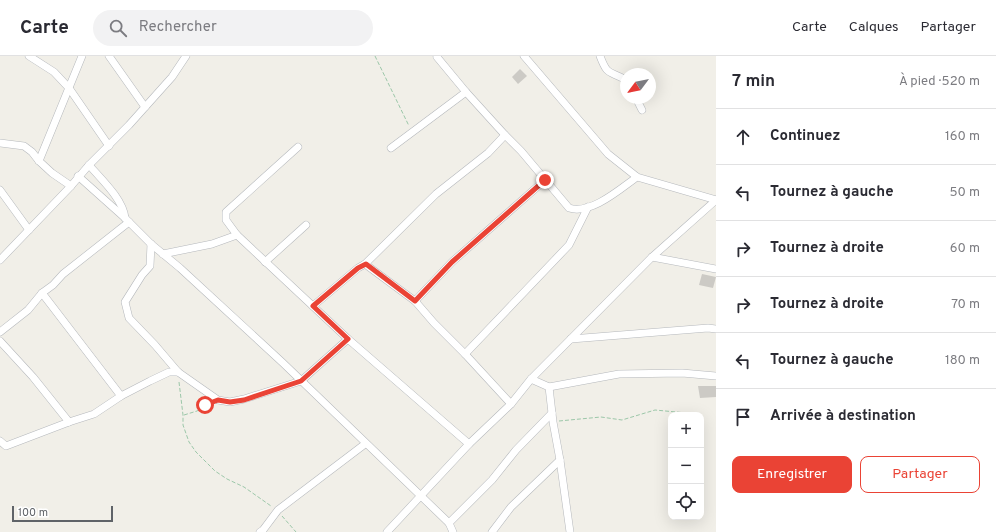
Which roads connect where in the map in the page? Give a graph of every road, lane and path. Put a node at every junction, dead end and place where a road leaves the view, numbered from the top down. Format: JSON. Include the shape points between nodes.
{"nodes":[{"id":1,"x":30,"y":56,"type":"edge"},
{"id":2,"x":82,"y":56,"type":"edge"},
{"id":3,"x":109,"y":56,"type":"edge"},
{"id":4,"x":186,"y":56,"type":"edge"},
{"id":5,"x":375,"y":56,"type":"edge"},
{"id":6,"x":437,"y":56,"type":"edge"},
{"id":7,"x":524,"y":56,"type":"edge"},
{"id":8,"x":530,"y":56,"type":"edge"},
{"id":9,"x":600,"y":56,"type":"edge"},
{"id":10,"x":532,"y":64,"type":"junction"},
{"id":11,"x":620,"y":76,"type":"edge"},
{"id":12,"x":69,"y":88,"type":"junction"},
{"id":13,"x":466,"y":92,"type":"junction"},
{"id":14,"x":639,"y":104,"type":"edge"},
{"id":15,"x":145,"y":108,"type":"junction"},
{"id":16,"x":642,"y":110,"type":"dead end"},
{"id":17,"x":412,"y":132,"type":"junction"},
{"id":18,"x":505,"y":135,"type":"junction"},
{"id":19,"x":0,"y":143,"type":"edge"},
{"id":20,"x":109,"y":146,"type":"junction"},
{"id":21,"x":298,"y":146,"type":"dead end"},
{"id":22,"x":391,"y":148,"type":"dead end"},
{"id":23,"x":39,"y":161,"type":"junction"},
{"id":24,"x":89,"y":165,"type":"junction"},
{"id":25,"x":78,"y":176,"type":"junction"},
{"id":26,"x":637,"y":176,"type":"junction"},
{"id":27,"x":545,"y":180,"type":"junction"},
{"id":28,"x":71,"y":186,"type":"junction"},
{"id":29,"x":0,"y":190,"type":"edge"},
{"id":30,"x":588,"y":207,"type":"junction"},
{"id":31,"x":127,"y":220,"type":"junction"},
{"id":32,"x":306,"y":225,"type":"dead end"},
{"id":33,"x":29,"y":230,"type":"junction"},
{"id":34,"x":237,"y":235,"type":"junction"},
{"id":35,"x":151,"y":244,"type":"junction"},
{"id":36,"x":163,"y":254,"type":"junction"},
{"id":37,"x":652,"y":257,"type":"junction"},
{"id":38,"x":0,"y":260,"type":"edge"},
{"id":39,"x":265,"y":262,"type":"junction"},
{"id":40,"x":366,"y":264,"type":"junction"},
{"id":41,"x":716,"y":269,"type":"edge"},
{"id":42,"x":42,"y":293,"type":"junction"},
{"id":43,"x":415,"y":301,"type":"junction"},
{"id":44,"x":313,"y":306,"type":"junction"},
{"id":45,"x":716,"y":329,"type":"edge"},
{"id":46,"x":0,"y":332,"type":"edge"},
{"id":47,"x":348,"y":339,"type":"junction"},
{"id":48,"x":571,"y":339,"type":"junction"},
{"id":49,"x":0,"y":342,"type":"edge"},
{"id":50,"x":465,"y":354,"type":"junction"},
{"id":51,"x":178,"y":372,"type":"junction"},
{"id":52,"x":716,"y":376,"type":"edge"},
{"id":53,"x":531,"y":380,"type":"junction"},
{"id":54,"x":301,"y":381,"type":"junction"},
{"id":55,"x":549,"y":387,"type":"junction"},
{"id":56,"x":121,"y":396,"type":"junction"},
{"id":57,"x":218,"y":400,"type":"junction"},
{"id":58,"x":511,"y":404,"type":"junction"},
{"id":59,"x":676,"y":412,"type":"edge"},
{"id":60,"x":552,"y":413,"type":"junction"},
{"id":61,"x":183,"y":415,"type":"junction"},
{"id":62,"x":69,"y":422,"type":"junction"},
{"id":63,"x":553,"y":422,"type":"junction"},
{"id":64,"x":0,"y":441,"type":"edge"},
{"id":65,"x":365,"y":444,"type":"junction"},
{"id":66,"x":469,"y":444,"type":"junction"},
{"id":67,"x":560,"y":460,"type":"junction"},
{"id":68,"x":421,"y":495,"type":"junction"},
{"id":69,"x":278,"y":510,"type":"junction"},
{"id":70,"x":449,"y":523,"type":"junction"},
{"id":71,"x":260,"y":532,"type":"edge"},
{"id":72,"x":296,"y":532,"type":"edge"},
{"id":73,"x":387,"y":532,"type":"edge"},
{"id":74,"x":453,"y":532,"type":"edge"},
{"id":75,"x":492,"y":532,"type":"edge"},
{"id":76,"x":570,"y":532,"type":"edge"}],
"edges":[{"from":1,"to":12,"type":"street","via":[[54,72]]},
{"from":2,"to":12,"type":"street"},
{"from":3,"to":15,"type":"street"},
{"from":4,"to":15,"type":"street","via":[[172,77]]},
{"from":5,"to":17,"type":"path"},
{"from":6,"to":13,"type":"street"},
{"from":7,"to":10,"type":"street"},
{"from":8,"to":10,"type":"street"},
{"from":9,"to":11,"type":"street","via":[[605,69]]},
{"from":10,"to":26,"type":"street","via":[[608,154]]},
{"from":12,"to":20,"type":"street"},
{"from":12,"to":23,"type":"street"},
{"from":13,"to":17,"type":"street"},
{"from":13,"to":18,"type":"street"},
{"from":14,"to":16,"type":"street"},
{"from":15,"to":20,"type":"street"},
{"from":17,"to":22,"type":"street"},
{"from":18,"to":27,"type":"street"},
{"from":18,"to":40,"type":"street","via":[[488,153],[436,194]]},
{"from":19,"to":23,"type":"street","via":[[24,146]]},
{"from":20,"to":24,"type":"street"},
{"from":21,"to":34,"type":"street","via":[[226,212],[226,220]]},
{"from":23,"to":28,"type":"street"},
{"from":24,"to":25,"type":"street"},
{"from":24,"to":31,"type":"street","via":[[120,203]]},
{"from":25,"to":28,"type":"street"},
{"from":25,"to":31,"type":"street"},
{"from":26,"to":30,"type":"street","via":[[603,200]]},
{"from":26,"to":37,"type":"street","via":[[716,200]]},
{"from":27,"to":30,"type":"street","via":[[569,208],[576,210]]},
{"from":27,"to":43,"type":"street","via":[[452,262]]},
{"from":28,"to":33,"type":"street"},
{"from":29,"to":33,"type":"street"},
{"from":30,"to":50,"type":"street","via":[[568,245]]},
{"from":31,"to":35,"type":"street"},
{"from":31,"to":42,"type":"street"},
{"from":32,"to":39,"type":"street"},
{"from":33,"to":38,"type":"street"},
{"from":34,"to":36,"type":"street","via":[[212,244]]},
{"from":34,"to":39,"type":"street"},
{"from":35,"to":36,"type":"street"},
{"from":35,"to":51,"type":"street","via":[[150,266],[142,274],[125,302],[129,318]]},
{"from":36,"to":54,"type":"street"},
{"from":37,"to":41,"type":"street"},
{"from":37,"to":48,"type":"street"},
{"from":39,"to":44,"type":"street"},
{"from":40,"to":43,"type":"street"},
{"from":40,"to":44,"type":"street"},
{"from":42,"to":46,"type":"street","via":[[28,310]]},
{"from":42,"to":56,"type":"street"},
{"from":43,"to":50,"type":"street"},
{"from":44,"to":47,"type":"street"},
{"from":45,"to":48,"type":"street"},
{"from":47,"to":54,"type":"street"},
{"from":47,"to":66,"type":"street"},
{"from":48,"to":53,"type":"street"},
{"from":49,"to":62,"type":"street","via":[[33,377]]},
{"from":50,"to":58,"type":"street"},
{"from":51,"to":56,"type":"street","via":[[169,372]]},
{"from":51,"to":57,"type":"street"},
{"from":51,"to":61,"type":"path"},
{"from":52,"to":55,"type":"street","via":[[675,373],[619,374]]},
{"from":53,"to":55,"type":"street"},
{"from":53,"to":58,"type":"street"},
{"from":54,"to":57,"type":"street","via":[[244,400]]},
{"from":54,"to":65,"type":"street"},
{"from":55,"to":60,"type":"street"},
{"from":56,"to":62,"type":"street","via":[[94,414]]},
{"from":57,"to":61,"type":"path"},
{"from":58,"to":66,"type":"street"},
{"from":59,"to":63,"type":"path","via":[[655,410],[622,420],[601,417]]},
{"from":60,"to":63,"type":"street"},
{"from":60,"to":70,"type":"street"},
{"from":61,"to":69,"type":"path","via":[[183,425],[196,452],[227,479]]},
{"from":62,"to":64,"type":"street","via":[[6,446]]},
{"from":63,"to":67,"type":"street"},
{"from":65,"to":68,"type":"street"},
{"from":65,"to":69,"type":"street"},
{"from":66,"to":68,"type":"street"},
{"from":67,"to":75,"type":"street","via":[[511,507]]},
{"from":67,"to":76,"type":"street"},
{"from":68,"to":70,"type":"street"},
{"from":68,"to":73,"type":"street"},
{"from":69,"to":71,"type":"street"},
{"from":69,"to":72,"type":"path"},
{"from":70,"to":74,"type":"street"}]}
